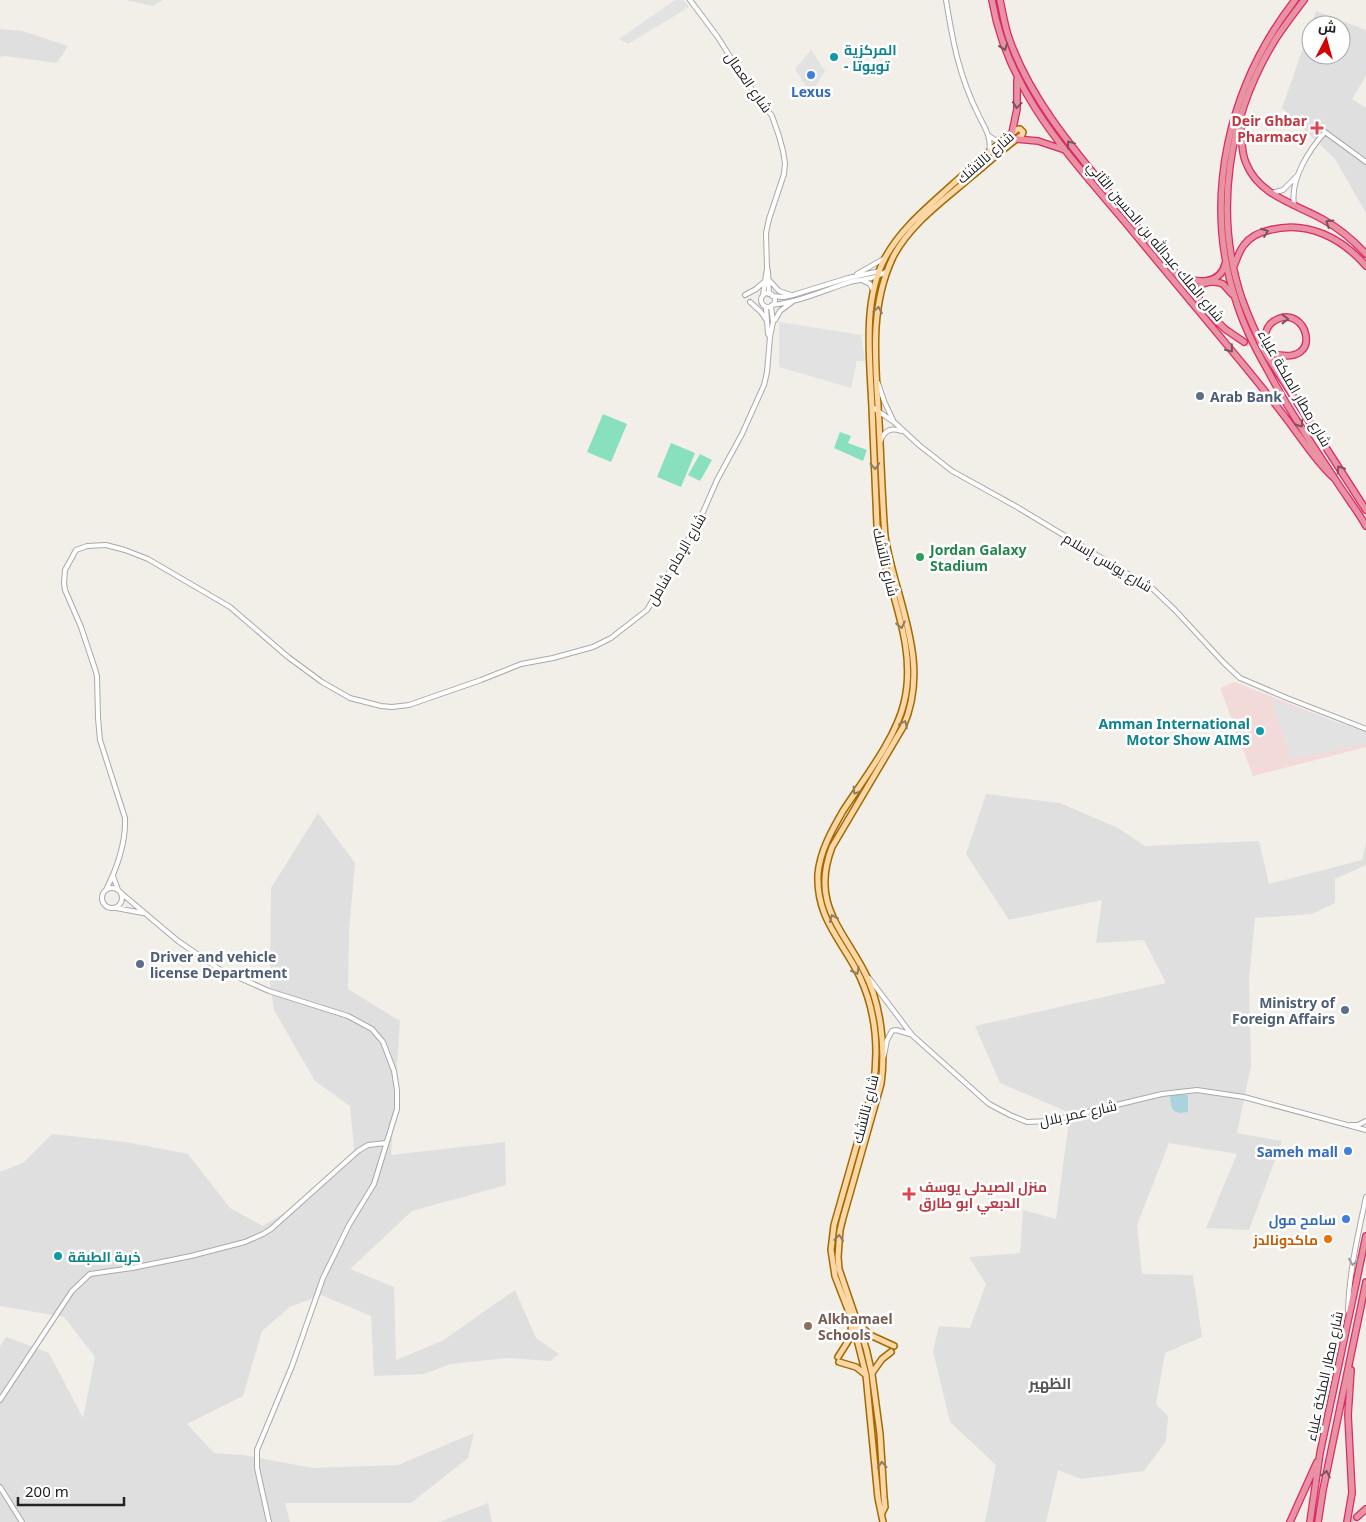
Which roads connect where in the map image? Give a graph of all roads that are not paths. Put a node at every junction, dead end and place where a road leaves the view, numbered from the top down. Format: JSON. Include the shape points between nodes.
{"nodes":[{"id":1,"x":690,"y":0,"type":"edge"},
{"id":2,"x":946,"y":0,"type":"edge"},
{"id":3,"x":992,"y":0,"type":"edge"},
{"id":4,"x":1000,"y":0,"type":"edge"},
{"id":5,"x":1295,"y":0,"type":"edge"},
{"id":6,"x":1304,"y":0,"type":"edge"},
{"id":7,"x":1017,"y":76,"type":"junction"},
{"id":8,"x":1240,"y":120,"type":"junction"},
{"id":9,"x":1012,"y":133,"type":"junction"},
{"id":10,"x":989,"y":136,"type":"junction"},
{"id":11,"x":1016,"y":139,"type":"junction"},
{"id":12,"x":1003,"y":140,"type":"junction"},
{"id":13,"x":1065,"y":150,"type":"junction"},
{"id":14,"x":989,"y":152,"type":"junction"},
{"id":15,"x":1366,"y":162,"type":"edge"},
{"id":16,"x":1298,"y":175,"type":"junction"},
{"id":17,"x":1271,"y":193,"type":"junction"},
{"id":18,"x":1294,"y":204,"type":"junction"},
{"id":19,"x":1366,"y":254,"type":"edge"},
{"id":20,"x":885,"y":258,"type":"junction"},
{"id":21,"x":1226,"y":260,"type":"junction"},
{"id":22,"x":1234,"y":266,"type":"junction"},
{"id":23,"x":1366,"y":266,"type":"edge"},
{"id":24,"x":883,"y":274,"type":"junction"},
{"id":25,"x":852,"y":277,"type":"junction"},
{"id":26,"x":1179,"y":277,"type":"junction"},
{"id":27,"x":767,"y":280,"type":"junction"},
{"id":28,"x":860,"y":280,"type":"junction"},
{"id":29,"x":745,"y":295,"type":"dead end"},
{"id":30,"x":763,"y":295,"type":"junction"},
{"id":31,"x":771,"y":295,"type":"junction"},
{"id":32,"x":793,"y":295,"type":"junction"},
{"id":33,"x":874,"y":295,"type":"junction"},
{"id":34,"x":1199,"y":300,"type":"junction"},
{"id":35,"x":793,"y":301,"type":"junction"},
{"id":36,"x":750,"y":302,"type":"dead end"},
{"id":37,"x":1237,"y":304,"type":"junction"},
{"id":38,"x":772,"y":306,"type":"junction"},
{"id":39,"x":766,"y":307,"type":"junction"},
{"id":40,"x":771,"y":322,"type":"junction"},
{"id":41,"x":1244,"y":342,"type":"tunnel mouth"},
{"id":42,"x":1269,"y":353,"type":"junction"},
{"id":43,"x":876,"y":376,"type":"junction"},
{"id":44,"x":872,"y":407,"type":"junction"},
{"id":45,"x":878,"y":411,"type":"junction"},
{"id":46,"x":894,"y":422,"type":"junction"},
{"id":47,"x":905,"y":433,"type":"junction"},
{"id":48,"x":880,"y":444,"type":"junction"},
{"id":49,"x":1334,"y":478,"type":"junction"},
{"id":50,"x":1366,"y":510,"type":"edge"},
{"id":51,"x":1366,"y":526,"type":"edge"},
{"id":52,"x":1366,"y":729,"type":"edge"},
{"id":53,"x":867,"y":775,"type":"junction"},
{"id":54,"x":872,"y":778,"type":"junction"},
{"id":55,"x":113,"y":876,"type":"junction"},
{"id":56,"x":106,"y":890,"type":"junction"},
{"id":57,"x":119,"y":892,"type":"junction"},
{"id":58,"x":116,"y":908,"type":"junction"},
{"id":59,"x":143,"y":913,"type":"junction"},
{"id":60,"x":864,"y":972,"type":"junction"},
{"id":61,"x":912,"y":1035,"type":"junction"},
{"id":62,"x":883,"y":1065,"type":"junction"},
{"id":63,"x":1366,"y":1121,"type":"edge"},
{"id":64,"x":1348,"y":1125,"type":"junction"},
{"id":65,"x":1366,"y":1130,"type":"edge"},
{"id":66,"x":386,"y":1143,"type":"junction"},
{"id":67,"x":1366,"y":1197,"type":"edge"},
{"id":68,"x":1366,"y":1236,"type":"edge"},
{"id":69,"x":1366,"y":1282,"type":"edge"},
{"id":70,"x":855,"y":1321,"type":"junction"},
{"id":71,"x":1348,"y":1321,"type":"junction"},
{"id":72,"x":894,"y":1346,"type":"dead end"},
{"id":73,"x":1352,"y":1348,"type":"junction"},
{"id":74,"x":891,"y":1352,"type":"dead end"},
{"id":75,"x":869,"y":1374,"type":"junction"},
{"id":76,"x":0,"y":1400,"type":"edge"},
{"id":77,"x":1320,"y":1454,"type":"junction"},
{"id":78,"x":0,"y":1487,"type":"edge"},
{"id":79,"x":1366,"y":1509,"type":"edge"},
{"id":80,"x":1357,"y":1517,"type":"dead end"},
{"id":81,"x":22,"y":1522,"type":"edge"},
{"id":82,"x":269,"y":1522,"type":"edge"},
{"id":83,"x":883,"y":1522,"type":"edge"},
{"id":84,"x":1290,"y":1522,"type":"edge"},
{"id":85,"x":1310,"y":1522,"type":"edge"},
{"id":86,"x":1318,"y":1522,"type":"edge"},
{"id":87,"x":1347,"y":1522,"type":"edge"}],
"edges":[{"from":1,"to":27,"type":"street","name":"شارع العمال","via":[[772,116],[780,136],[785,163],[766,233]]},
{"from":2,"to":10,"type":"street","via":[[958,64],[973,106]]},
{"from":3,"to":7,"type":"highway","name":"شارع الملك عبدالله بن الحسين الثاني","one_way":true,"via":[[999,31]]},
{"from":26,"to":4,"type":"highway","name":"شارع الملك عبدالله بن الحسين الثاني","one_way":true,"via":[[1072,147],[1037,98],[1010,40]]},
{"from":5,"to":21,"type":"highway","name":"شارع مطار الملكة علياء","via":[[1254,64],[1233,123],[1222,189]]},
{"from":6,"to":8,"type":"highway","name":"شارع مطار الملكة علياء","via":[[1270,49],[1252,83]]},
{"from":7,"to":9,"type":"highway","one_way":true,"via":[[1018,101]]},
{"from":7,"to":13,"type":"highway","name":"شارع الملك عبدالله بن الحسين الثاني","via":[[1034,107]]},
{"from":8,"to":17,"type":"highway","via":[[1241,146],[1246,164],[1256,180]]},
{"from":8,"to":22,"type":"highway","name":"شارع مطار الملكة علياء","via":[[1228,191],[1228,226]]},
{"from":9,"to":11,"type":"main road","name":"شارع نالتشك","via":[[1022,130],[1022,135]]},
{"from":9,"to":12,"type":"main road","name":"شارع نالتشك"},
{"from":10,"to":12,"type":"street"},
{"from":10,"to":14,"type":"street"},
{"from":11,"to":13,"type":"highway","via":[[1038,141]]},
{"from":11,"to":24,"type":"main road","name":"شارع نالتشك","via":[[926,216]]},
{"from":12,"to":14,"type":"main road","name":"شارع نالتشك"},
{"from":13,"to":49,"type":"highway","name":"شارع الملك عبدالله بن الحسين الثاني","one_way":true},
{"from":14,"to":20,"type":"main road","name":"شارع نالتشك","via":[[909,225]]},
{"from":15,"to":16,"type":"street","via":[[1325,132]]},
{"from":16,"to":17,"type":"street","via":[[1284,190]]},
{"from":16,"to":18,"type":"street"},
{"from":17,"to":18,"type":"highway"},
{"from":19,"to":18,"type":"highway","one_way":true,"via":[[1328,222]]},
{"from":20,"to":24,"type":"main road","name":"شارع نالتشك"},
{"from":20,"to":25,"type":"street"},
{"from":21,"to":26,"type":"highway","via":[[1223,272],[1213,279],[1196,281]]},
{"from":21,"to":37,"type":"highway","name":"شارع مطار الملكة علياء"},
{"from":22,"to":23,"type":"highway","one_way":true,"via":[[1241,249],[1250,239],[1267,230],[1291,226],[1311,229],[1332,238],[1346,246]]},
{"from":22,"to":42,"type":"highway","name":"شارع مطار الملكة علياء","via":[[1254,329]]},
{"from":24,"to":25,"type":"street"},
{"from":24,"to":28,"type":"street"},
{"from":24,"to":33,"type":"main road","name":"شارع نالتشك"},
{"from":43,"to":24,"type":"main road","name":"شارع نالتشك","one_way":true,"via":[[875,330]]},
{"from":25,"to":32,"type":"street"},
{"from":26,"to":34,"type":"highway","name":"شارع الملك عبدالله بن الحسين الثاني"},
{"from":27,"to":29,"type":"street"},
{"from":27,"to":30,"type":"street"},
{"from":27,"to":31,"type":"street"},
{"from":27,"to":32,"type":"street","via":[[779,291]]},
{"from":28,"to":33,"type":"street","via":[[870,284]]},
{"from":28,"to":35,"type":"street"},
{"from":30,"to":31,"type":"street"},
{"from":30,"to":39,"type":"street","via":[[761,301]]},
{"from":31,"to":32,"type":"street"},
{"from":31,"to":38,"type":"street","via":[[774,300]]},
{"from":33,"to":44,"type":"main road","name":"شارع نالتشك","via":[[869,334]]},
{"from":34,"to":37,"type":"highway","via":[[1200,286],[1218,282],[1228,287]]},
{"from":34,"to":41,"type":"highway","name":"شارع الملك عبدالله بن الحسين الثاني","via":[[1222,326]]},
{"from":35,"to":38,"type":"street"},
{"from":35,"to":40,"type":"street"},
{"from":36,"to":40,"type":"street"},
{"from":37,"to":49,"type":"highway","name":"شارع مطار الملكة علياء","one_way":true,"via":[[1267,370]]},
{"from":38,"to":39,"type":"street"},
{"from":38,"to":40,"type":"street","name":"شارع الإمام شامل"},
{"from":39,"to":40,"type":"street","name":"شارع الإمام شامل"},
{"from":40,"to":55,"type":"street","name":"شارع الإمام شامل","via":[[766,379],[700,519],[645,612],[611,638],[593,646],[521,664],[416,703],[392,707],[370,704],[337,692],[303,669],[230,607],[148,559],[106,545],[76,550],[65,570],[65,590],[97,676],[100,740],[125,818],[124,838]]},
{"from":42,"to":42,"type":"highway","one_way":true,"via":[[1265,336],[1272,322],[1280,318],[1294,319],[1305,329],[1304,347],[1299,353],[1291,356]]},
{"from":50,"to":42,"type":"highway","name":"شارع مطار الملكة علياء","one_way":true},
{"from":43,"to":45,"type":"main road","name":"شارع نالتشك"},
{"from":43,"to":46,"type":"street"},
{"from":44,"to":45,"type":"street","name":"شارع يونس إسلام"},
{"from":44,"to":53,"type":"main road","name":"شارع نالتشك","one_way":true,"via":[[878,534],[904,638],[908,668],[900,715]]},
{"from":45,"to":46,"type":"street","name":"شارع يونس إسلام"},
{"from":45,"to":48,"type":"main road","name":"شارع نالتشك"},
{"from":46,"to":47,"type":"street","name":"شارع يونس إسلام"},
{"from":47,"to":48,"type":"street","via":[[890,429]]},
{"from":47,"to":52,"type":"street","name":"شارع يونس إسلام","via":[[952,471],[1153,589],[1240,678]]},
{"from":54,"to":48,"type":"main road","name":"شارع نالتشك","one_way":true,"via":[[907,718],[914,675],[907,623],[886,544]]},
{"from":49,"to":51,"type":"highway","name":"شارع مطار الملكة علياء"},
{"from":53,"to":54,"type":"main road"},
{"from":53,"to":70,"type":"main road","name":"شارع نالتشك","one_way":true,"via":[[831,834],[818,874],[823,913],[863,985],[875,1034],[872,1088],[832,1242],[835,1276]]},
{"from":60,"to":54,"type":"main road","name":"شارع نالتشك","one_way":true,"via":[[830,912],[825,876],[832,847]]},
{"from":55,"to":56,"type":"street"},
{"from":55,"to":57,"type":"street"},
{"from":56,"to":57,"type":"street","via":[[112,888]]},
{"from":56,"to":58,"type":"street","via":[[103,902],[109,908]]},
{"from":57,"to":58,"type":"street","via":[[122,899]]},
{"from":57,"to":59,"type":"street"},
{"from":58,"to":59,"type":"street"},
{"from":59,"to":66,"type":"street","via":[[219,969],[269,991],[348,1016],[372,1029],[386,1048],[397,1084],[396,1115]]},
{"from":60,"to":61,"type":"street","name":"شارع عمر بلال"},
{"from":60,"to":62,"type":"main road","name":"شارع نالتشك","via":[[878,1013]]},
{"from":61,"to":62,"type":"street","via":[[892,1031],[887,1040]]},
{"from":61,"to":64,"type":"street","name":"شارع عمر بلال","via":[[989,1104],[1027,1122],[1050,1121],[1162,1094],[1197,1090],[1244,1097]]},
{"from":70,"to":62,"type":"main road","name":"شارع نالتشك","one_way":true,"via":[[839,1269],[838,1246],[881,1084]]},
{"from":63,"to":64,"type":"street","name":"شارع عمر بلال"},
{"from":64,"to":65,"type":"street","name":"شارع عمر بلال"},
{"from":66,"to":76,"type":"street","via":[[368,1145],[360,1150],[268,1232],[256,1238],[179,1258],[90,1274],[72,1291]]},
{"from":66,"to":82,"type":"street","via":[[374,1184],[349,1225],[320,1285],[292,1366],[257,1450],[257,1468]]},
{"from":67,"to":71,"type":"street","one_way":true,"via":[[1352,1266]]},
{"from":68,"to":71,"type":"highway","name":"شارع مطار الملكة علياء"},
{"from":69,"to":73,"type":"highway","name":"شارع مطار الملكة علياء"},
{"from":70,"to":72,"type":"main road","via":[[870,1335]]},
{"from":70,"to":75,"type":"main road","name":"شارع نالتشك","via":[[866,1348]]},
{"from":70,"to":75,"type":"main road","via":[[838,1360]]},
{"from":71,"to":77,"type":"highway","name":"شارع مطار الملكة علياء"},
{"from":86,"to":73,"type":"highway","name":"شارع مطار الملكة علياء","one_way":true},
{"from":73,"to":87,"type":"highway","via":[[1348,1406],[1352,1493]]},
{"from":74,"to":75,"type":"main road"},
{"from":75,"to":83,"type":"main road","name":"شارع نالتشك","via":[[880,1434],[885,1507]]},
{"from":77,"to":84,"type":"highway"},
{"from":77,"to":85,"type":"highway","name":"شارع مطار الملكة علياء"},
{"from":78,"to":81,"type":"street"},
{"from":79,"to":80,"type":"highway"}]}
